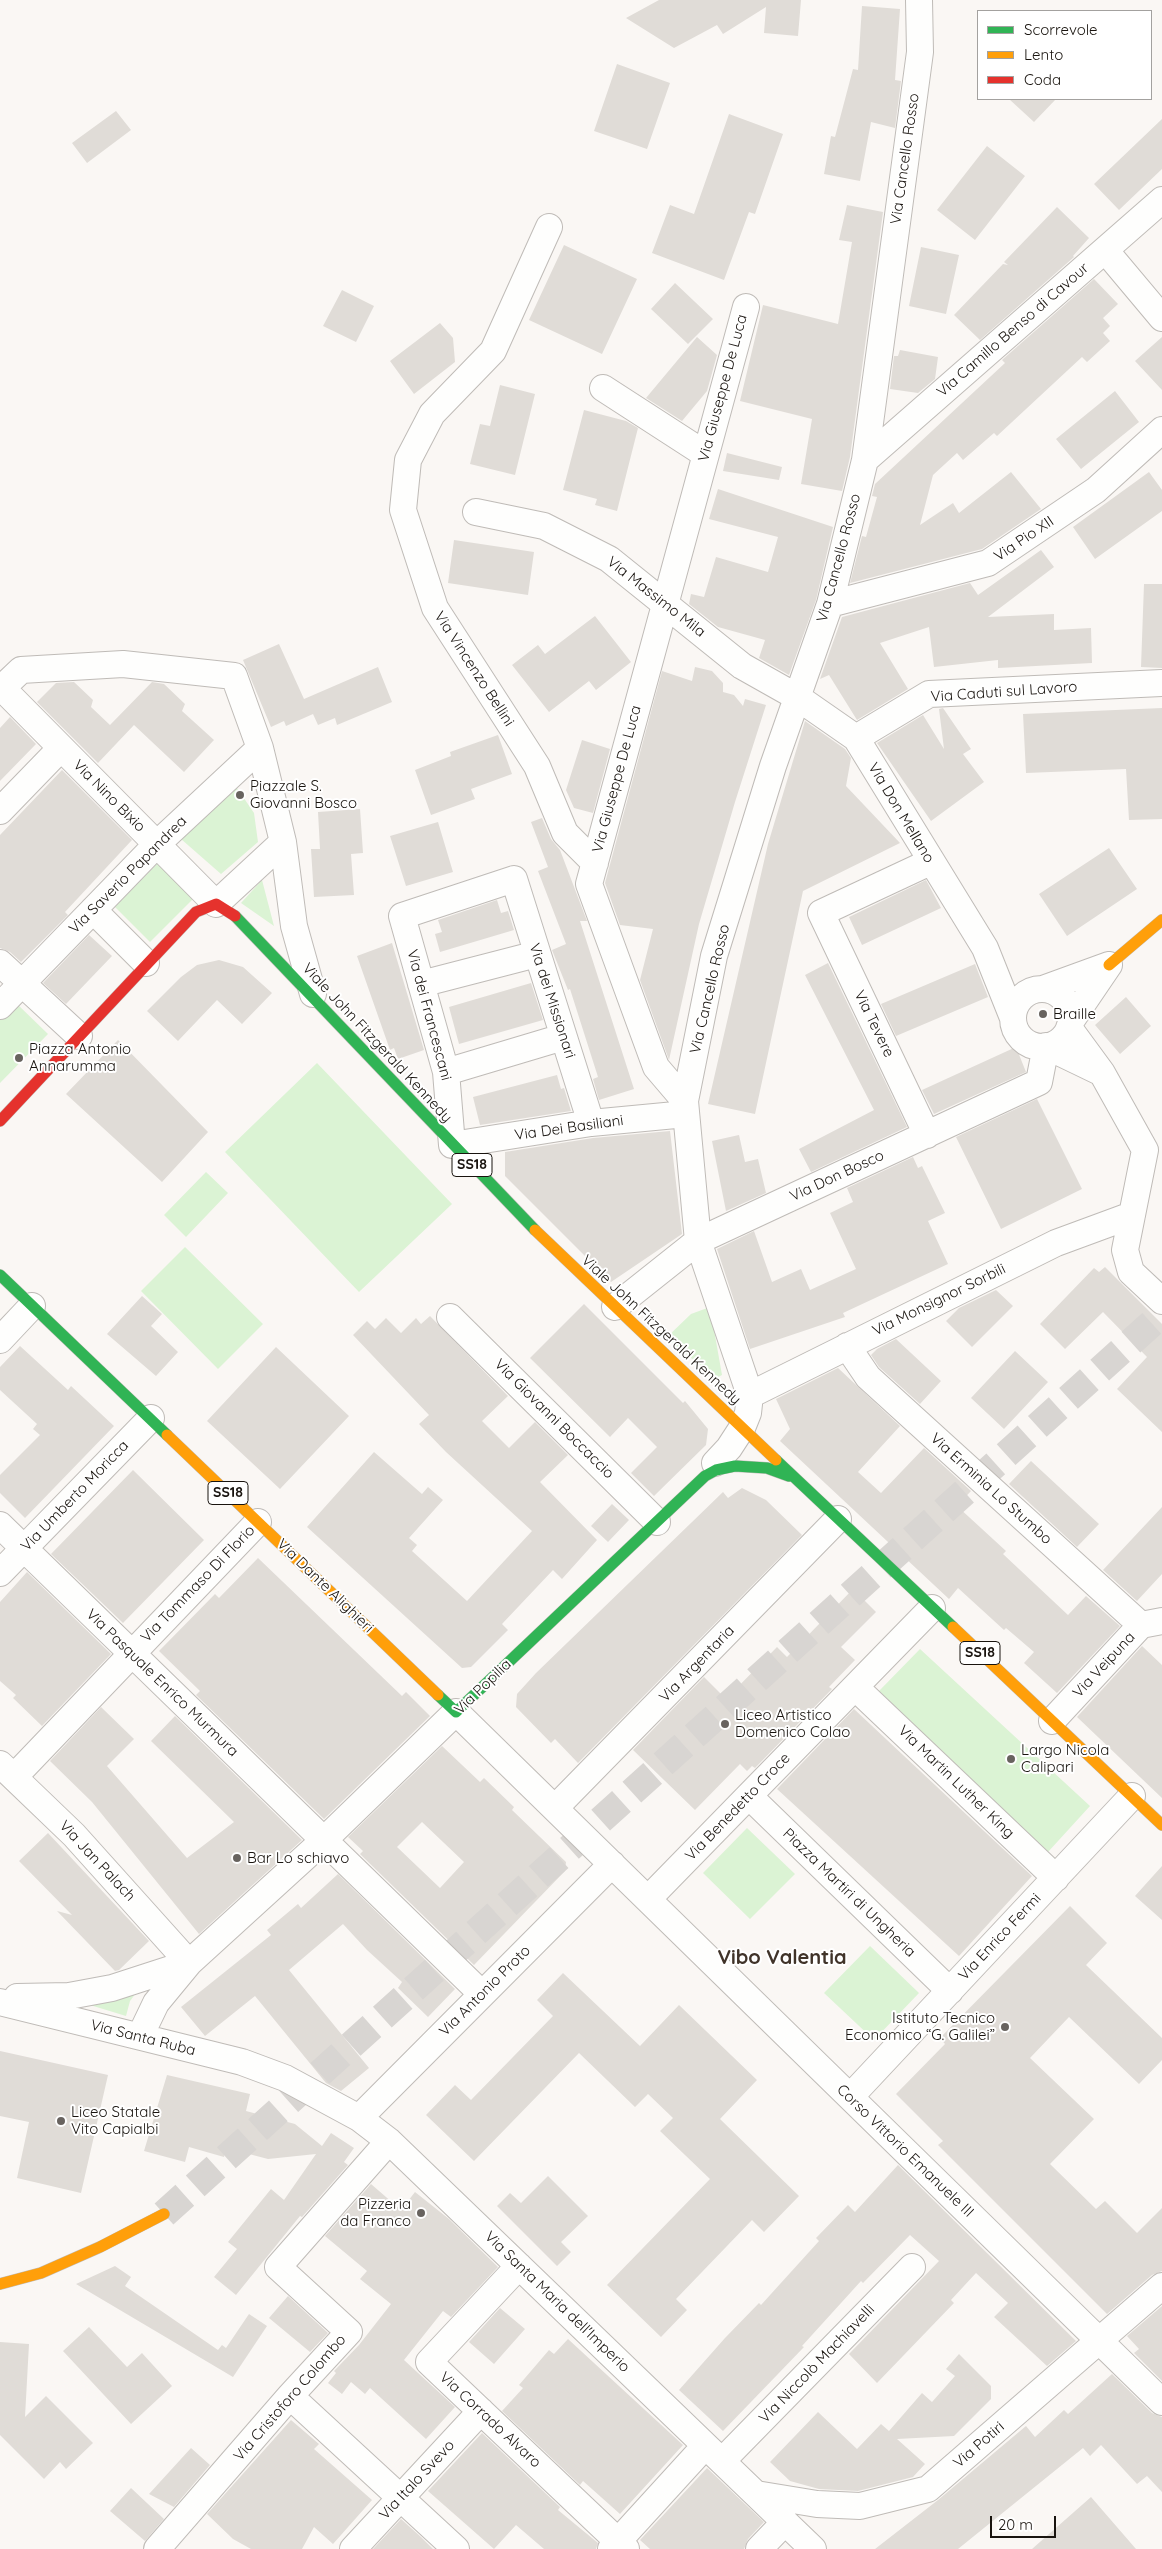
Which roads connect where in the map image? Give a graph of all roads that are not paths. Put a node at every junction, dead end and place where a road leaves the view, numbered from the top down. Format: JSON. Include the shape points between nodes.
{"nodes":[{"id":1,"x":919,"y":0,"type":"edge"},
{"id":2,"x":1162,"y":200,"type":"edge"},
{"id":3,"x":549,"y":228,"type":"dead end"},
{"id":4,"x":1105,"y":250,"type":"junction"},
{"id":5,"x":746,"y":307,"type":"dead end"},
{"id":6,"x":1162,"y":318,"type":"edge"},
{"id":7,"x":603,"y":388,"type":"dead end"},
{"id":8,"x":1162,"y":430,"type":"edge"},
{"id":9,"x":705,"y":454,"type":"junction"},
{"id":10,"x":864,"y":460,"type":"junction"},
{"id":11,"x":476,"y":512,"type":"dead end"},
{"id":12,"x":664,"y":602,"type":"junction"},
{"id":13,"x":830,"y":604,"type":"junction"},
{"id":14,"x":1162,"y":683,"type":"edge"},
{"id":15,"x":797,"y":697,"type":"junction"},
{"id":16,"x":856,"y":738,"type":"junction"},
{"id":17,"x":62,"y":748,"type":"junction"},
{"id":18,"x":260,"y":748,"type":"junction"},
{"id":19,"x":0,"y":812,"type":"edge"},
{"id":20,"x":282,"y":842,"type":"junction"},
{"id":21,"x":156,"y":844,"type":"junction"},
{"id":22,"x":930,"y":862,"type":"junction"},
{"id":23,"x":595,"y":863,"type":"junction"},
{"id":24,"x":514,"y":879,"type":"joint"},
{"id":25,"x":216,"y":904,"type":"junction"},
{"id":26,"x":93,"y":910,"type":"junction"},
{"id":27,"x":1162,"y":920,"type":"edge"},
{"id":28,"x":985,"y":948,"type":"junction"},
{"id":29,"x":537,"y":954,"type":"junction"},
{"id":30,"x":148,"y":961,"type":"junction"},
{"id":31,"x":0,"y":963,"type":"edge"},
{"id":32,"x":1109,"y":965,"type":"junction"},
{"id":33,"x":22,"y":983,"type":"junction"},
{"id":34,"x":422,"y":984,"type":"junction"},
{"id":35,"x":1039,"y":989,"type":"junction"},
{"id":36,"x":313,"y":994,"type":"junction"},
{"id":37,"x":0,"y":1006,"type":"edge"},
{"id":38,"x":1013,"y":1018,"type":"junction"},
{"id":39,"x":1070,"y":1025,"type":"junction"},
{"id":40,"x":79,"y":1036,"type":"junction"},
{"id":41,"x":564,"y":1036,"type":"junction"},
{"id":42,"x":1046,"y":1046,"type":"junction"},
{"id":43,"x":446,"y":1072,"type":"junction"},
{"id":44,"x":1102,"y":1073,"type":"junction"},
{"id":45,"x":686,"y":1107,"type":"junction"},
{"id":46,"x":0,"y":1121,"type":"edge"},
{"id":47,"x":591,"y":1123,"type":"junction"},
{"id":48,"x":927,"y":1135,"type":"junction"},
{"id":49,"x":452,"y":1145,"type":"junction"},
{"id":50,"x":1132,"y":1215,"type":"junction"},
{"id":51,"x":698,"y":1241,"type":"junction"},
{"id":52,"x":0,"y":1275,"type":"edge"},
{"id":53,"x":1162,"y":1301,"type":"edge"},
{"id":54,"x":32,"y":1306,"type":"junction"},
{"id":55,"x":615,"y":1307,"type":"junction"},
{"id":56,"x":450,"y":1317,"type":"dead end"},
{"id":57,"x":0,"y":1340,"type":"edge"},
{"id":58,"x":847,"y":1346,"type":"junction"},
{"id":59,"x":706,"y":1393,"type":"junction"},
{"id":60,"x":750,"y":1395,"type":"junction"},
{"id":61,"x":150,"y":1418,"type":"junction"},
{"id":62,"x":742,"y":1428,"type":"junction"},
{"id":63,"x":710,"y":1470,"type":"junction"},
{"id":64,"x":797,"y":1480,"type":"junction"},
{"id":65,"x":838,"y":1519,"type":"junction"},
{"id":66,"x":258,"y":1522,"type":"junction"},
{"id":67,"x":657,"y":1522,"type":"junction"},
{"id":68,"x":0,"y":1525,"type":"edge"},
{"id":69,"x":24,"y":1549,"type":"junction"},
{"id":70,"x":0,"y":1573,"type":"edge"},
{"id":71,"x":932,"y":1608,"type":"junction"},
{"id":72,"x":1152,"y":1623,"type":"edge"},
{"id":73,"x":132,"y":1653,"type":"junction"},
{"id":74,"x":855,"y":1687,"type":"junction"},
{"id":75,"x":456,"y":1712,"type":"junction"},
{"id":76,"x":1052,"y":1721,"type":"junction"},
{"id":77,"x":7,"y":1770,"type":"edge"},
{"id":78,"x":749,"y":1796,"type":"junction"},
{"id":79,"x":1132,"y":1796,"type":"junction"},
{"id":80,"x":555,"y":1808,"type":"junction"},
{"id":81,"x":1162,"y":1825,"type":"edge"},
{"id":82,"x":324,"y":1840,"type":"junction"},
{"id":83,"x":612,"y":1864,"type":"junction"},
{"id":84,"x":1056,"y":1878,"type":"junction"},
{"id":85,"x":648,"y":1899,"type":"junction"},
{"id":86,"x":190,"y":1963,"type":"junction"},
{"id":87,"x":950,"y":1991,"type":"junction"},
{"id":88,"x":482,"y":1994,"type":"junction"},
{"id":89,"x":0,"y":1996,"type":"edge"},
{"id":90,"x":0,"y":2002,"type":"edge"},
{"id":91,"x":142,"y":2038,"type":"junction"},
{"id":92,"x":285,"y":2078,"type":"joint"},
{"id":93,"x":850,"y":2097,"type":"junction"},
{"id":94,"x":359,"y":2118,"type":"junction"},
{"id":95,"x":389,"y":2141,"type":"junction"},
{"id":96,"x":164,"y":2214,"type":"tunnel mouth"},
{"id":97,"x":519,"y":2266,"type":"junction"},
{"id":98,"x":912,"y":2267,"type":"dead end"},
{"id":99,"x":0,"y":2284,"type":"edge"},
{"id":100,"x":1162,"y":2286,"type":"edge"},
{"id":101,"x":1100,"y":2342,"type":"junction"},
{"id":102,"x":290,"y":2396,"type":"junction"},
{"id":103,"x":1162,"y":2402,"type":"edge"},
{"id":104,"x":481,"y":2412,"type":"junction"},
{"id":105,"x":714,"y":2454,"type":"junction"},
{"id":106,"x":756,"y":2494,"type":"junction"},
{"id":107,"x":400,"y":2498,"type":"junction"},
{"id":108,"x":785,"y":2522,"type":"junction"},
{"id":109,"x":618,"y":2546,"type":"edge"},
{"id":110,"x":158,"y":2549,"type":"edge"},
{"id":111,"x":353,"y":2549,"type":"edge"},
{"id":112,"x":456,"y":2549,"type":"edge"},
{"id":113,"x":760,"y":2549,"type":"edge"},
{"id":114,"x":813,"y":2549,"type":"edge"}],
"edges":[{"from":1,"to":10,"type":"street","name":"Via Cancello Rosso","via":[[920,52]]},
{"from":2,"to":4,"type":"street","name":"Via Camillo Benso di Cavour"},
{"from":3,"to":23,"type":"street","name":"Via Vincenzo Bellini","via":[[493,351],[432,414],[408,460],[404,510],[435,608],[537,766],[564,833]]},
{"from":4,"to":6,"type":"street"},
{"from":4,"to":10,"type":"street","name":"Via Camillo Benso di Cavour"},
{"from":5,"to":9,"type":"street","name":"Via Giuseppe De Luca"},
{"from":7,"to":9,"type":"street"},
{"from":8,"to":13,"type":"street","name":"Via Pio XII","via":[[1096,490],[988,563]]},
{"from":9,"to":12,"type":"street","name":"Via Giuseppe De Luca"},
{"from":10,"to":13,"type":"street","name":"Via Cancello Rosso"},
{"from":11,"to":12,"type":"street","name":"Via Massimo Mila","via":[[544,526],[609,558]]},
{"from":12,"to":15,"type":"street","name":"Via Massimo Mila","via":[[742,666]]},
{"from":12,"to":23,"type":"street","name":"Via Giuseppe De Luca"},
{"from":13,"to":15,"type":"street","name":"Via Cancello Rosso"},
{"from":14,"to":16,"type":"street","name":"Via Caduti sul Lavoro","via":[[929,694]]},
{"from":15,"to":16,"type":"street","name":"Via Don Mellano"},
{"from":15,"to":45,"type":"street","name":"Via Cancello Rosso","via":[[714,956]]},
{"from":16,"to":22,"type":"street","name":"Via Don Mellano"},
{"from":17,"to":18,"type":"street","name":"Via Nino Bixio","via":[[2,688],[21,670],[123,664],[234,676]]},
{"from":17,"to":19,"type":"street"},
{"from":17,"to":21,"type":"street","name":"Via Nino Bixio"},
{"from":18,"to":20,"type":"street"},
{"from":18,"to":21,"type":"street","name":"Via Saverio Papandrea"},
{"from":20,"to":25,"type":"street"},
{"from":20,"to":36,"type":"street","via":[[294,926]]},
{"from":21,"to":25,"type":"street","name":"Via Nino Bixio"},
{"from":21,"to":26,"type":"street","name":"Via Saverio Papandrea"},
{"from":22,"to":28,"type":"street","name":"Via Don Mellano"},
{"from":22,"to":48,"type":"street","name":"Via Tevere","via":[[821,913]]},
{"from":23,"to":45,"type":"street","name":"Via Giuseppe De Luca","via":[[589,884],[656,1067]]},
{"from":24,"to":29,"type":"street","name":"Via dei Missionari"},
{"from":24,"to":34,"type":"street","name":"Via dei Francescani","via":[[402,916]]},
{"from":25,"to":30,"type":"main road","via":[[196,912]]},
{"from":25,"to":36,"type":"main road","name":"Viale John Fitzgerald Kennedy","number":"SS18","via":[[240,919]]},
{"from":26,"to":30,"type":"street"},
{"from":26,"to":33,"type":"street","name":"Via Saverio Papandrea"},
{"from":27,"to":32,"type":"main road"},
{"from":28,"to":35,"type":"street"},
{"from":28,"to":38,"type":"street"},
{"from":29,"to":34,"type":"street"},
{"from":29,"to":41,"type":"street","name":"Via dei Missionari"},
{"from":30,"to":40,"type":"main road"},
{"from":31,"to":33,"type":"street"},
{"from":32,"to":35,"type":"street"},
{"from":32,"to":39,"type":"street"},
{"from":33,"to":37,"type":"street","name":"Via Saverio Papandrea"},
{"from":33,"to":40,"type":"street"},
{"from":34,"to":43,"type":"street","name":"Via dei Francescani"},
{"from":35,"to":38,"type":"street","via":[[1028,992],[1017,1003]]},
{"from":35,"to":39,"type":"street","via":[[1051,990],[1064,999],[1068,1005]]},
{"from":36,"to":49,"type":"main road","name":"Viale John Fitzgerald Kennedy","number":"SS18"},
{"from":38,"to":42,"type":"street","via":[[1023,1040]]},
{"from":39,"to":42,"type":"street","via":[[1060,1041]]},
{"from":39,"to":44,"type":"street"},
{"from":40,"to":46,"type":"main road"},
{"from":41,"to":43,"type":"street"},
{"from":41,"to":47,"type":"street","name":"Via dei Missionari"},
{"from":42,"to":44,"type":"street"},
{"from":42,"to":48,"type":"street","name":"Via Don Bosco","via":[[1039,1082]]},
{"from":43,"to":49,"type":"street","name":"Via dei Francescani"},
{"from":44,"to":50,"type":"street","via":[[1145,1150]]},
{"from":45,"to":47,"type":"street","name":"Via Dei Basiliani"},
{"from":45,"to":51,"type":"street"},
{"from":47,"to":49,"type":"street","name":"Via Dei Basiliani"},
{"from":48,"to":51,"type":"street","name":"Via Don Bosco"},
{"from":49,"to":55,"type":"main road","name":"Viale John Fitzgerald Kennedy","number":"SS18","via":[[541,1237]]},
{"from":50,"to":53,"type":"street","via":[[1125,1250],[1131,1272]]},
{"from":50,"to":58,"type":"street","name":"Via Monsignor Sorbili","via":[[1056,1243]]},
{"from":51,"to":55,"type":"street","name":"Via Don Bosco"},
{"from":51,"to":60,"type":"street"},
{"from":52,"to":54,"type":"main road","name":"Via Dante Alighieri","number":"SS18"},
{"from":54,"to":57,"type":"street"},
{"from":54,"to":61,"type":"main road","name":"Via Dante Alighieri","number":"SS18"},
{"from":55,"to":59,"type":"main road","name":"Viale John Fitzgerald Kennedy","number":"SS18"},
{"from":56,"to":67,"type":"street","name":"Via Giovanni Boccaccio"},
{"from":58,"to":60,"type":"street","name":"Via Monsignor Sorbili"},
{"from":58,"to":72,"type":"street","name":"Via Erminia Lo Stumbo","via":[[868,1377]]},
{"from":59,"to":62,"type":"main road","name":"Viale John Fitzgerald Kennedy","number":"SS18"},
{"from":59,"to":63,"type":"street","via":[[716,1412],[721,1438]]},
{"from":60,"to":62,"type":"street"},
{"from":61,"to":66,"type":"main road","name":"Via Dante Alighieri","number":"SS18"},
{"from":61,"to":69,"type":"street","name":"Via Umberto Moricca"},
{"from":62,"to":63,"type":"street"},
{"from":62,"to":64,"type":"main road","name":"Viale John Fitzgerald Kennedy","number":"SS18"},
{"from":63,"to":64,"type":"main road","name":"Via Popilia","number":"SS18","via":[[752,1466],[780,1471]]},
{"from":63,"to":67,"type":"main road","name":"Via Popilia","number":"SS18"},
{"from":64,"to":65,"type":"main road","name":"Viale John Fitzgerald Kennedy","number":"SS18"},
{"from":65,"to":71,"type":"main road","name":"Viale John Fitzgerald Kennedy","number":"SS18"},
{"from":65,"to":80,"type":"street","name":"Via Argentaria"},
{"from":66,"to":73,"type":"street","name":"Via Tommaso Di Florio"},
{"from":66,"to":75,"type":"main road","name":"Via Dante Alighieri","number":"SS18"},
{"from":67,"to":75,"type":"main road","name":"Via Popilia","number":"SS18"},
{"from":68,"to":69,"type":"street","name":"Via Pasquale Enrico Murmura"},
{"from":69,"to":70,"type":"street","name":"Via Umberto Moricca"},
{"from":69,"to":73,"type":"street","name":"Via Pasquale Enrico Murmura"},
{"from":71,"to":74,"type":"street","name":"Via Benedetto Croce"},
{"from":71,"to":76,"type":"main road","name":"Viale John Fitzgerald Kennedy","number":"SS18"},
{"from":72,"to":76,"type":"street","name":"Via Veipuna"},
{"from":73,"to":77,"type":"street","name":"Via Tommaso Di Florio"},
{"from":73,"to":82,"type":"street","name":"Via Pasquale Enrico Murmura"},
{"from":74,"to":78,"type":"street","name":"Via Benedetto Croce"},
{"from":74,"to":84,"type":"street","name":"Via Martin Luther King"},
{"from":75,"to":80,"type":"street","name":"Via Dante Alighieri"},
{"from":75,"to":82,"type":"street","name":"Via Popilia"},
{"from":76,"to":79,"type":"main road","name":"Viale John Fitzgerald Kennedy","number":"SS18"},
{"from":77,"to":86,"type":"street","name":"Via Jan Palach","via":[[74,1835]]},
{"from":78,"to":85,"type":"street","name":"Via Benedetto Croce"},
{"from":78,"to":87,"type":"street","name":"Piazza Martiri di Ungheria"},
{"from":79,"to":81,"type":"main road","name":"Viale John Fitzgerald Kennedy","number":"SS18"},
{"from":79,"to":84,"type":"street","name":"Via Enrico Fermi"},
{"from":80,"to":83,"type":"street","name":"Via Dante Alighieri"},
{"from":82,"to":86,"type":"street","name":"Via Popilia"},
{"from":82,"to":88,"type":"street","name":"Via Pasquale Enrico Murmura"},
{"from":83,"to":85,"type":"street","name":"Via Dante Alighieri"},
{"from":83,"to":88,"type":"street","name":"Via Antonio Proto"},
{"from":84,"to":87,"type":"street","name":"Via Enrico Fermi"},
{"from":85,"to":93,"type":"street","name":"Corso Vittorio Emanuele III"},
{"from":86,"to":89,"type":"street","via":[[112,1988],[78,1994]]},
{"from":86,"to":91,"type":"street","name":"Via Popilia","via":[[156,2003],[146,2021]]},
{"from":87,"to":93,"type":"street","name":"Via Enrico Fermi"},
{"from":88,"to":94,"type":"street","name":"Via Antonio Proto"},
{"from":90,"to":91,"type":"street","name":"Via Santa Ruba"},
{"from":91,"to":92,"type":"street","name":"Via Santa Ruba","via":[[242,2062]]},
{"from":92,"to":94,"type":"street","name":"Via Santa Maria dell'Imperio"},
{"from":93,"to":101,"type":"street","name":"Corso Vittorio Emanuele III"},
{"from":94,"to":95,"type":"street","name":"Via Santa Maria dell'Imperio"},
{"from":95,"to":97,"type":"street","name":"Via Santa Maria dell'Imperio"},
{"from":95,"to":102,"type":"street","name":"Via Cristoforo Colombo","via":[[278,2268],[349,2332]]},
{"from":96,"to":99,"type":"main road","via":[[42,2273]]},
{"from":97,"to":104,"type":"street","name":"Via Corrado Alvaro","via":[[429,2362]]},
{"from":97,"to":105,"type":"street","name":"Via Santa Maria dell'Imperio"},
{"from":98,"to":105,"type":"street","name":"Via Niccolò Machiavelli"},
{"from":100,"to":101,"type":"street","name":"Via Potiri"},
{"from":101,"to":103,"type":"street","name":"Corso Vittorio Emanuele III"},
{"from":101,"to":106,"type":"street","name":"Via Potiri","via":[[928,2489],[860,2506],[817,2504]]},
{"from":102,"to":107,"type":"street"},
{"from":102,"to":110,"type":"street","name":"Via Cristoforo Colombo"},
{"from":104,"to":107,"type":"street","name":"Via Italo Svevo"},
{"from":104,"to":109,"type":"street","name":"Via Corrado Alvaro"},
{"from":105,"to":106,"type":"street","name":"Via Santa Maria dell'Imperio"},
{"from":105,"to":109,"type":"street","name":"Via Niccolò Machiavelli"},
{"from":106,"to":108,"type":"street","name":"Via Santa Maria dell'Imperio"},
{"from":107,"to":111,"type":"street","name":"Via Italo Svevo"},
{"from":107,"to":112,"type":"street"},
{"from":108,"to":113,"type":"street"},
{"from":108,"to":114,"type":"street","name":"Via Santa Maria dell'Imperio"}]}
